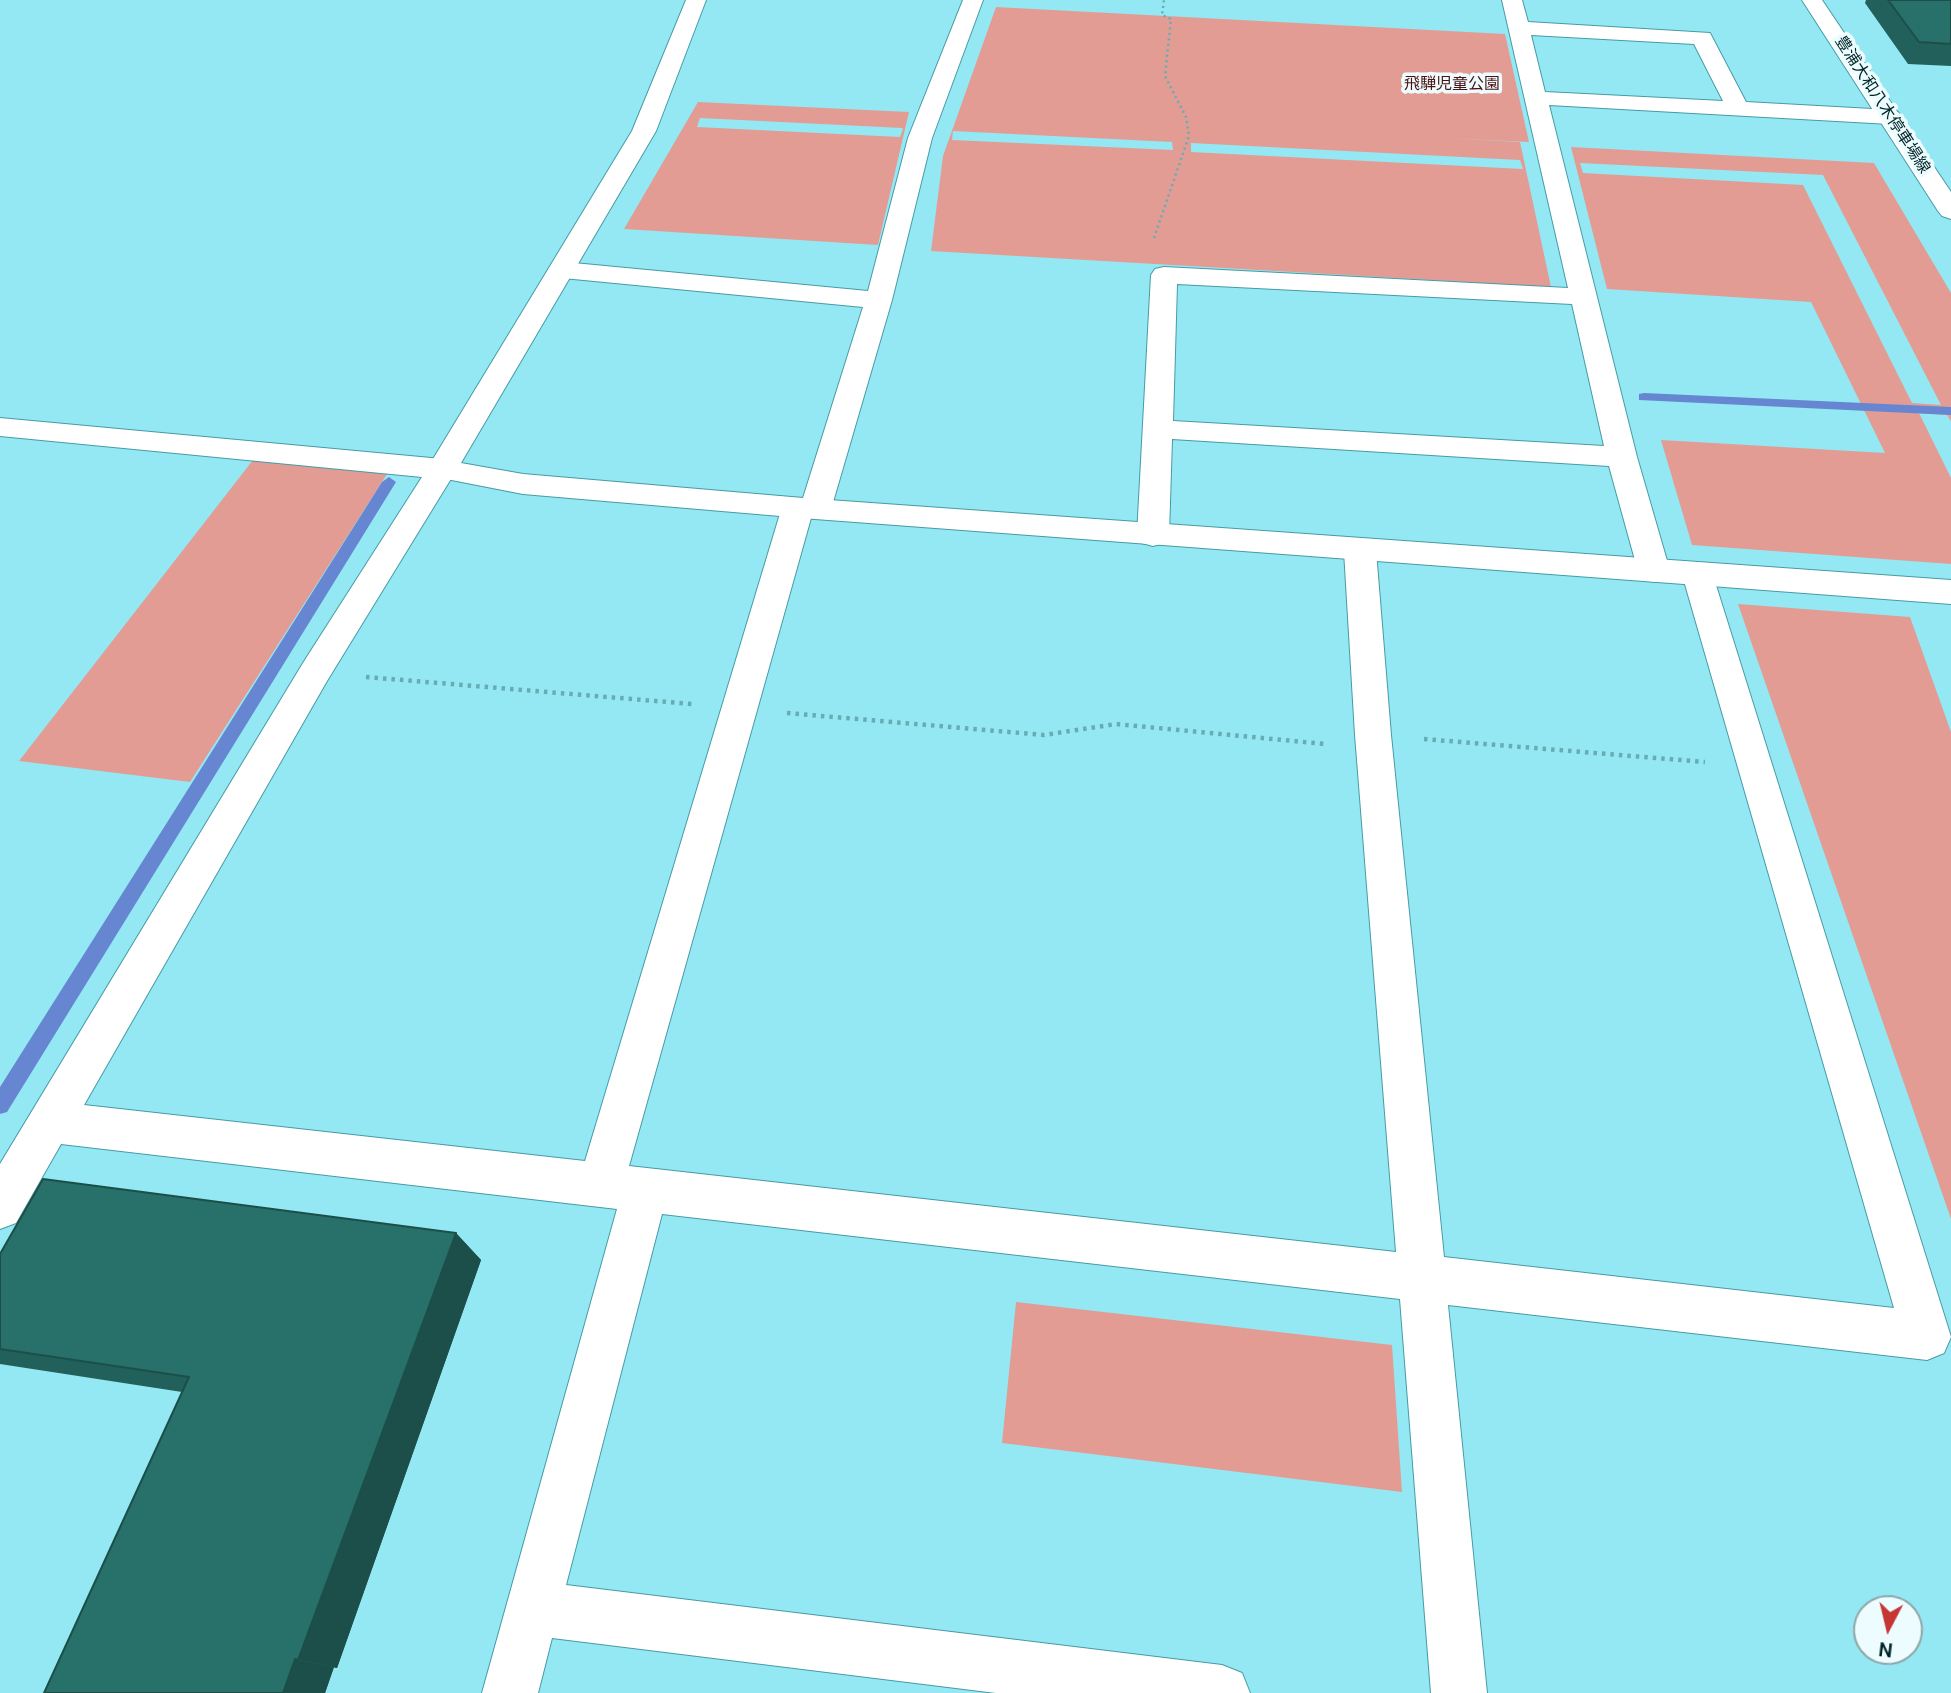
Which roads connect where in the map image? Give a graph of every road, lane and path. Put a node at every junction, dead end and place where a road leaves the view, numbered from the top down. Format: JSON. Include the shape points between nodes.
{"nodes":[{"id":1,"x":696,"y":0,"type":"edge"},
{"id":2,"x":972,"y":0,"type":"edge"},
{"id":3,"x":1164,"y":0,"type":"edge"},
{"id":4,"x":1512,"y":0,"type":"edge"},
{"id":5,"x":1812,"y":0,"type":"edge"},
{"id":6,"x":1521,"y":28,"type":"junction"},
{"id":7,"x":1537,"y":98,"type":"junction"},
{"id":8,"x":1738,"y":109,"type":"junction"},
{"id":9,"x":1890,"y":117,"type":"junction"},
{"id":10,"x":1951,"y":211,"type":"edge"},
{"id":11,"x":1150,"y":247,"type":"dead end"},
{"id":12,"x":563,"y":271,"type":"junction"},
{"id":13,"x":1583,"y":297,"type":"junction"},
{"id":14,"x":879,"y":300,"type":"junction"},
{"id":15,"x":0,"y":427,"type":"edge"},
{"id":16,"x":1160,"y":429,"type":"junction"},
{"id":17,"x":1622,"y":457,"type":"junction"},
{"id":18,"x":442,"y":469,"type":"junction"},
{"id":19,"x":807,"y":508,"type":"junction"},
{"id":20,"x":1153,"y":535,"type":"junction"},
{"id":21,"x":1360,"y":551,"type":"junction"},
{"id":22,"x":1654,"y":571,"type":"junction"},
{"id":23,"x":1698,"y":574,"type":"junction"},
{"id":24,"x":1951,"y":592,"type":"edge"},
{"id":25,"x":315,"y":672,"type":"junction"},
{"id":26,"x":738,"y":708,"type":"junction"},
{"id":27,"x":1374,"y":742,"type":"junction"},
{"id":28,"x":1758,"y":767,"type":"junction"},
{"id":29,"x":49,"y":1122,"type":"junction"},
{"id":30,"x":623,"y":1187,"type":"junction"},
{"id":31,"x":0,"y":1207,"type":"edge"},
{"id":32,"x":1423,"y":1278,"type":"junction"},
{"id":33,"x":533,"y":1608,"type":"junction"},
{"id":34,"x":510,"y":1693,"type":"edge"},
{"id":35,"x":1222,"y":1693,"type":"edge"},
{"id":36,"x":1459,"y":1693,"type":"edge"}],
"edges":[{"from":1,"to":12,"type":"street","via":[[644,131]]},
{"from":2,"to":14,"type":"street","via":[[920,138]]},
{"from":3,"to":11,"type":"path","via":[[1162,15],[1171,19],[1164,76],[1186,117],[1189,136]]},
{"from":4,"to":6,"type":"street"},
{"from":5,"to":9,"type":"street","name":"豊浦大和八木停車場線"},
{"from":6,"to":7,"type":"street"},
{"from":6,"to":8,"type":"street","via":[[1702,38]]},
{"from":7,"to":8,"type":"street"},
{"from":7,"to":13,"type":"street"},
{"from":8,"to":9,"type":"street"},
{"from":9,"to":10,"type":"street","name":"豊浦大和八木停車場線"},
{"from":12,"to":14,"type":"street"},
{"from":12,"to":18,"type":"street"},
{"from":13,"to":16,"type":"street","via":[[1164,275]]},
{"from":13,"to":17,"type":"street"},
{"from":14,"to":19,"type":"street"},
{"from":15,"to":18,"type":"street"},
{"from":16,"to":17,"type":"street"},
{"from":16,"to":20,"type":"street"},
{"from":17,"to":22,"type":"street"},
{"from":18,"to":19,"type":"street","via":[[523,484]]},
{"from":18,"to":25,"type":"street"},
{"from":19,"to":20,"type":"street"},
{"from":19,"to":26,"type":"street"},
{"from":20,"to":21,"type":"street"},
{"from":21,"to":22,"type":"street"},
{"from":21,"to":27,"type":"street"},
{"from":22,"to":23,"type":"street"},
{"from":23,"to":24,"type":"street"},
{"from":23,"to":28,"type":"street"},
{"from":25,"to":26,"type":"path"},
{"from":25,"to":29,"type":"street"},
{"from":26,"to":27,"type":"path","via":[[1044,735],[1116,724]]},
{"from":26,"to":30,"type":"street"},
{"from":27,"to":28,"type":"path"},
{"from":27,"to":32,"type":"street"},
{"from":28,"to":32,"type":"street","via":[[1927,1336]]},
{"from":29,"to":30,"type":"street"},
{"from":29,"to":31,"type":"street"},
{"from":30,"to":32,"type":"street"},
{"from":30,"to":33,"type":"street"},
{"from":32,"to":36,"type":"street"},
{"from":33,"to":34,"type":"street"},
{"from":33,"to":35,"type":"street"}]}
